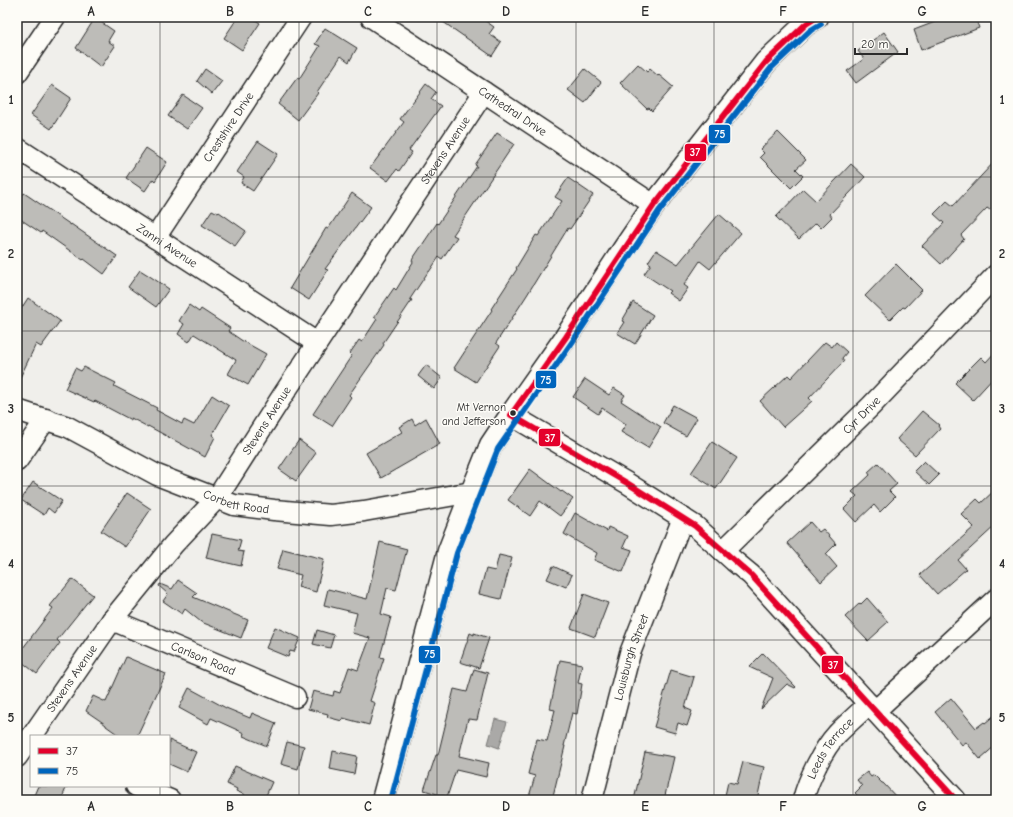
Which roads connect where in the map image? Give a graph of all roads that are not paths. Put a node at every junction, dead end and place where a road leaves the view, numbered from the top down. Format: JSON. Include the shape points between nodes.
{"nodes":[{"id":1,"x":55,"y":17,"type":"edge"},
{"id":2,"x":302,"y":17,"type":"edge"},
{"id":3,"x":371,"y":17,"type":"edge"},
{"id":4,"x":817,"y":17,"type":"edge"},
{"id":5,"x":17,"y":73,"type":"edge"},
{"id":6,"x":484,"y":92,"type":"junction"},
{"id":7,"x":17,"y":148,"type":"edge"},
{"id":8,"x":654,"y":205,"type":"junction"},
{"id":9,"x":155,"y":238,"type":"junction"},
{"id":10,"x":996,"y":275,"type":"edge"},
{"id":11,"x":318,"y":343,"type":"junction"},
{"id":12,"x":17,"y":410,"type":"edge"},
{"id":13,"x":511,"y":415,"type":"junction"},
{"id":14,"x":46,"y":419,"type":"junction"},
{"id":15,"x":17,"y":461,"type":"edge"},
{"id":16,"x":472,"y":492,"type":"junction"},
{"id":17,"x":217,"y":498,"type":"junction"},
{"id":18,"x":683,"y":518,"type":"junction"},
{"id":19,"x":723,"y":551,"type":"junction"},
{"id":20,"x":996,"y":599,"type":"edge"},
{"id":21,"x":112,"y":620,"type":"junction"},
{"id":22,"x":295,"y":697,"type":"dead end"},
{"id":23,"x":872,"y":708,"type":"junction"},
{"id":24,"x":33,"y":735,"type":"edge"},
{"id":25,"x":138,"y":787,"type":"edge"},
{"id":26,"x":170,"y":800,"type":"edge"},
{"id":27,"x":383,"y":800,"type":"edge"},
{"id":28,"x":592,"y":800,"type":"edge"},
{"id":29,"x":803,"y":800,"type":"edge"},
{"id":30,"x":956,"y":800,"type":"edge"}],
"edges":[{"from":1,"to":5,"type":"street"},
{"from":2,"to":9,"type":"street","name":"Crestshire Drive"},
{"from":3,"to":6,"type":"street","name":"Cathedral Drive"},
{"from":4,"to":8,"type":"main road","via":[[806,24],[766,62]]},
{"from":6,"to":8,"type":"street","name":"Cathedral Drive"},
{"from":6,"to":11,"type":"street","name":"Stevens Avenue"},
{"from":7,"to":9,"type":"street","name":"Zanni Avenue"},
{"from":8,"to":13,"type":"main road","via":[[566,338]]},
{"from":9,"to":11,"type":"street","name":"Zanni Avenue"},
{"from":10,"to":19,"type":"street","name":"Cyr Drive","via":[[871,406]]},
{"from":11,"to":17,"type":"street","name":"Stevens Avenue"},
{"from":12,"to":14,"type":"street","name":"Corbett Road"},
{"from":13,"to":16,"type":"main road","via":[[491,445]]},
{"from":13,"to":18,"type":"street"},
{"from":14,"to":15,"type":"street"},
{"from":14,"to":17,"type":"street","name":"Corbett Road","via":[[68,427],[157,475]]},
{"from":16,"to":17,"type":"street","name":"Corbett Road","via":[[331,515],[234,505]]},
{"from":16,"to":27,"type":"main road","via":[[449,550]]},
{"from":17,"to":21,"type":"street","name":"Stevens Avenue","via":[[173,545]]},
{"from":18,"to":19,"type":"street"},
{"from":18,"to":28,"type":"street","name":"Louisburgh Street","via":[[630,653]]},
{"from":19,"to":23,"type":"street","via":[[751,575]]},
{"from":20,"to":23,"type":"street"},
{"from":21,"to":22,"type":"street","name":"Carlson Road"},
{"from":21,"to":24,"type":"street","name":"Stevens Avenue"},
{"from":23,"to":29,"type":"street","name":"Leeds Terrace","via":[[836,735],[813,772]]},
{"from":23,"to":30,"type":"street"},
{"from":25,"to":26,"type":"street"}]}
